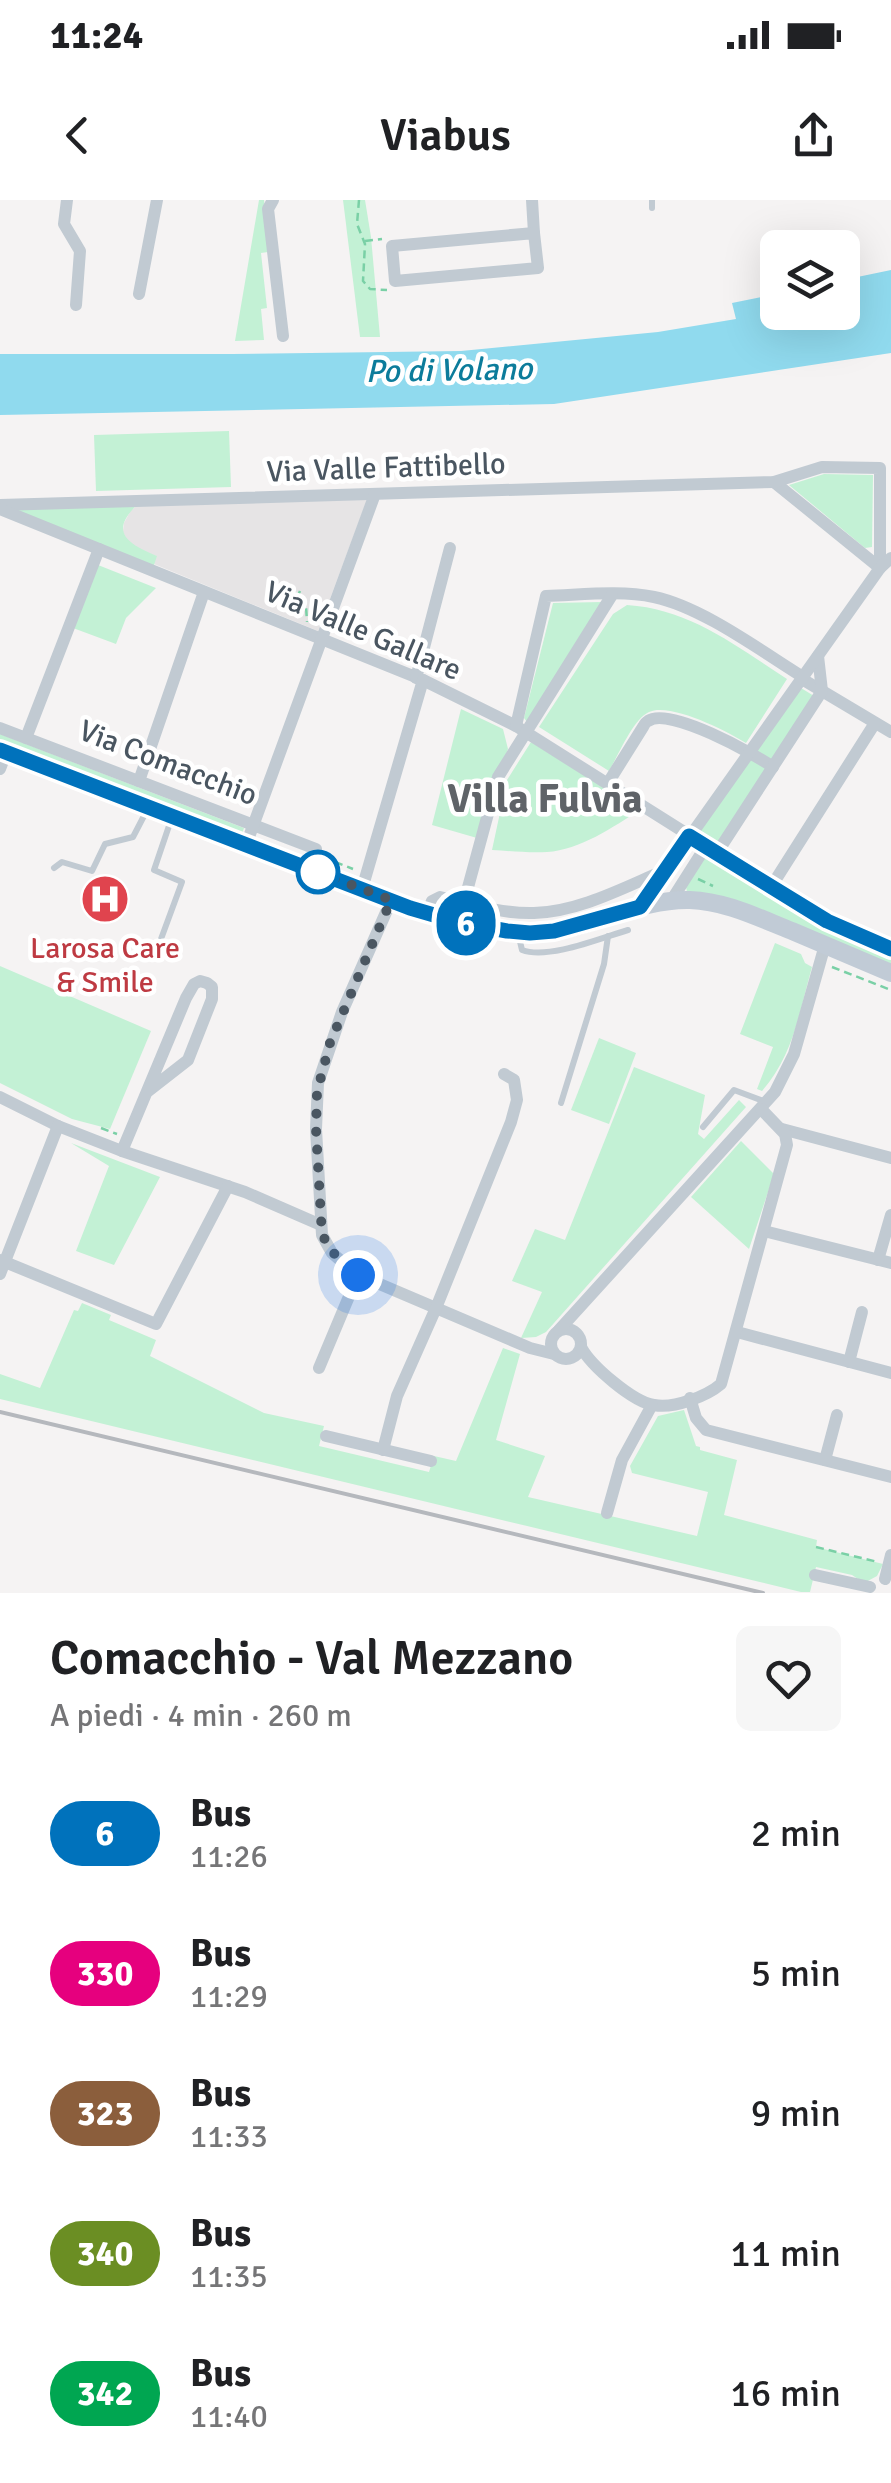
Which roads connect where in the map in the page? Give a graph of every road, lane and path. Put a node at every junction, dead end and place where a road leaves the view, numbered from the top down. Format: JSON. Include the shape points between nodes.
{"nodes":[{"id":1,"x":68,"y":200,"type":"edge"},
{"id":2,"x":156,"y":200,"type":"edge"},
{"id":3,"x":273,"y":200,"type":"edge"},
{"id":4,"x":359,"y":200,"type":"edge"},
{"id":5,"x":532,"y":200,"type":"edge"},
{"id":6,"x":534,"y":233,"type":"junction"},
{"id":7,"x":395,"y":281,"type":"junction"},
{"id":8,"x":139,"y":294,"type":"dead end"},
{"id":9,"x":76,"y":305,"type":"dead end"},
{"id":10,"x":283,"y":336,"type":"dead end"},
{"id":11,"x":774,"y":482,"type":"junction"},
{"id":12,"x":376,"y":494,"type":"junction"},
{"id":13,"x":0,"y":507,"type":"edge"},
{"id":14,"x":450,"y":548,"type":"dead end"},
{"id":15,"x":99,"y":549,"type":"junction"},
{"id":16,"x":886,"y":563,"type":"edge"},
{"id":17,"x":300,"y":591,"type":"dead end"},
{"id":18,"x":204,"y":592,"type":"junction"},
{"id":19,"x":612,"y":595,"type":"junction"},
{"id":20,"x":305,"y":632,"type":"junction"},
{"id":21,"x":323,"y":640,"type":"junction"},
{"id":22,"x":818,"y":656,"type":"junction"},
{"id":23,"x":803,"y":678,"type":"junction"},
{"id":24,"x":420,"y":679,"type":"junction"},
{"id":25,"x":822,"y":692,"type":"junction"},
{"id":26,"x":875,"y":723,"type":"junction"},
{"id":27,"x":0,"y":728,"type":"edge"},
{"id":28,"x":522,"y":729,"type":"junction"},
{"id":29,"x":891,"y":732,"type":"edge"},
{"id":30,"x":26,"y":738,"type":"junction"},
{"id":31,"x":750,"y":751,"type":"junction"},
{"id":32,"x":2,"y":758,"type":"edge"},
{"id":33,"x":773,"y":767,"type":"junction"},
{"id":34,"x":139,"y":781,"type":"junction"},
{"id":35,"x":608,"y":784,"type":"junction"},
{"id":36,"x":148,"y":807,"type":"junction"},
{"id":37,"x":172,"y":816,"type":"junction"},
{"id":38,"x":254,"y":826,"type":"junction"},
{"id":39,"x":689,"y":836,"type":"junction"},
{"id":40,"x":246,"y":844,"type":"junction"},
{"id":41,"x":712,"y":850,"type":"junction"},
{"id":42,"x":318,"y":852,"type":"joint"},
{"id":43,"x":54,"y":868,"type":"dead end"},
{"id":44,"x":665,"y":870,"type":"junction"},
{"id":45,"x":688,"y":874,"type":"junction"},
{"id":46,"x":364,"y":882,"type":"junction"},
{"id":47,"x":772,"y":887,"type":"junction"},
{"id":48,"x":726,"y":891,"type":"dead end"},
{"id":49,"x":391,"y":900,"type":"junction"},
{"id":50,"x":671,"y":901,"type":"junction"},
{"id":51,"x":464,"y":902,"type":"junction"},
{"id":52,"x":640,"y":907,"type":"junction"},
{"id":53,"x":427,"y":914,"type":"junction"},
{"id":54,"x":628,"y":930,"type":"dead end"},
{"id":55,"x":518,"y":932,"type":"junction"},
{"id":56,"x":608,"y":936,"type":"junction"},
{"id":57,"x":161,"y":939,"type":"dead end"},
{"id":58,"x":825,"y":945,"type":"junction"},
{"id":59,"x":891,"y":949,"type":"edge"},
{"id":60,"x":891,"y":973,"type":"edge"},
{"id":61,"x":179,"y":1016,"type":"junction"},
{"id":62,"x":202,"y":1026,"type":"junction"},
{"id":63,"x":504,"y":1074,"type":"dead end"},
{"id":64,"x":147,"y":1092,"type":"junction"},
{"id":65,"x":0,"y":1097,"type":"edge"},
{"id":66,"x":561,"y":1103,"type":"dead end"},
{"id":67,"x":764,"y":1105,"type":"junction"},
{"id":68,"x":58,"y":1126,"type":"junction"},
{"id":69,"x":703,"y":1127,"type":"dead end"},
{"id":70,"x":782,"y":1130,"type":"junction"},
{"id":71,"x":122,"y":1151,"type":"junction"},
{"id":72,"x":891,"y":1158,"type":"edge"},
{"id":73,"x":228,"y":1186,"type":"junction"},
{"id":74,"x":890,"y":1215,"type":"edge"},
{"id":75,"x":320,"y":1225,"type":"junction"},
{"id":76,"x":764,"y":1231,"type":"junction"},
{"id":77,"x":885,"y":1261,"type":"edge"},
{"id":78,"x":2,"y":1265,"type":"edge"},
{"id":79,"x":358,"y":1275,"type":"junction"},
{"id":80,"x":584,"y":1303,"type":"junction"},
{"id":81,"x":436,"y":1308,"type":"junction"},
{"id":82,"x":862,"y":1312,"type":"dead end"},
{"id":83,"x":737,"y":1332,"type":"junction"},
{"id":84,"x":555,"y":1334,"type":"junction"},
{"id":85,"x":580,"y":1341,"type":"junction"},
{"id":86,"x":522,"y":1345,"type":"junction"},
{"id":87,"x":561,"y":1357,"type":"junction"},
{"id":88,"x":849,"y":1362,"type":"junction"},
{"id":89,"x":595,"y":1367,"type":"junction"},
{"id":90,"x":319,"y":1368,"type":"dead end"},
{"id":91,"x":891,"y":1373,"type":"edge"},
{"id":92,"x":690,"y":1398,"type":"junction"},
{"id":93,"x":652,"y":1405,"type":"junction"},
{"id":94,"x":837,"y":1415,"type":"dead end"},
{"id":95,"x":326,"y":1436,"type":"dead end"},
{"id":96,"x":383,"y":1450,"type":"junction"},
{"id":97,"x":825,"y":1460,"type":"junction"},
{"id":98,"x":431,"y":1461,"type":"dead end"},
{"id":99,"x":891,"y":1477,"type":"edge"},
{"id":100,"x":606,"y":1514,"type":"dead end"},
{"id":101,"x":816,"y":1547,"type":"dead end"},
{"id":102,"x":889,"y":1571,"type":"edge"},
{"id":103,"x":814,"y":1574,"type":"dead end"},
{"id":104,"x":870,"y":1590,"type":"edge"}],
"edges":[{"from":1,"to":9,"type":"street","via":[[64,224],[80,251]]},
{"from":2,"to":8,"type":"street"},
{"from":3,"to":10,"type":"street","via":[[268,209]]},
{"from":4,"to":7,"type":"path","via":[[365,284],[396,289]]},
{"from":5,"to":6,"type":"street"},
{"from":6,"to":7,"type":"street","via":[[392,246]]},
{"from":6,"to":7,"type":"street","via":[[538,268]]},
{"from":11,"to":12,"type":"street","name":"Via Valle Fattibello"},
{"from":11,"to":16,"type":"street"},
{"from":11,"to":16,"type":"street","name":"Via Valle Fattibello","via":[[822,467],[880,468]]},
{"from":12,"to":13,"type":"street","name":"Via Valle Fattibello"},
{"from":12,"to":21,"type":"street"},
{"from":13,"to":15,"type":"street","name":"Via Valle Gallare"},
{"from":14,"to":24,"type":"street"},
{"from":15,"to":18,"type":"street","name":"Via Valle Gallare"},
{"from":15,"to":30,"type":"street"},
{"from":16,"to":22,"type":"street"},
{"from":17,"to":20,"type":"path","via":[[295,602],[306,606]]},
{"from":18,"to":20,"type":"street","name":"Via Valle Gallare"},
{"from":18,"to":34,"type":"street"},
{"from":19,"to":23,"type":"street","via":[[674,603]]},
{"from":19,"to":28,"type":"street"},
{"from":19,"to":28,"type":"street","via":[[546,596]]},
{"from":20,"to":21,"type":"street","name":"Via Valle Gallare"},
{"from":21,"to":24,"type":"street","name":"Via Valle Gallare"},
{"from":21,"to":38,"type":"street"},
{"from":22,"to":23,"type":"street"},
{"from":22,"to":25,"type":"street"},
{"from":23,"to":25,"type":"street"},
{"from":23,"to":31,"type":"street"},
{"from":24,"to":28,"type":"street","name":"Via Valle Gallare"},
{"from":24,"to":46,"type":"street"},
{"from":25,"to":26,"type":"street"},
{"from":25,"to":33,"type":"street"},
{"from":26,"to":29,"type":"street"},
{"from":26,"to":47,"type":"street"},
{"from":27,"to":30,"type":"street","name":"Via Comacchio"},
{"from":28,"to":35,"type":"street","name":"Via Valle Gallare"},
{"from":28,"to":51,"type":"street","via":[[498,777]]},
{"from":30,"to":34,"type":"street","name":"Via Comacchio"},
{"from":31,"to":33,"type":"street"},
{"from":31,"to":35,"type":"street","via":[[716,734],[653,718]]},
{"from":31,"to":39,"type":"street"},
{"from":32,"to":36,"type":"main road","name":"Via Comacchio"},
{"from":33,"to":41,"type":"street"},
{"from":34,"to":38,"type":"street","name":"Via Comacchio"},
{"from":35,"to":39,"type":"street","name":"Via Valle Gallare"},
{"from":36,"to":37,"type":"main road","name":"Via Comacchio"},
{"from":36,"to":43,"type":"lane","via":[[132,837],[105,844],[92,871],[62,862]]},
{"from":37,"to":40,"type":"main road","name":"Via Comacchio"},
{"from":37,"to":57,"type":"lane","via":[[154,870],[182,882]]},
{"from":38,"to":40,"type":"street"},
{"from":38,"to":42,"type":"street","name":"Via Comacchio"},
{"from":39,"to":41,"type":"street","name":"Via Valle Gallare"},
{"from":39,"to":44,"type":"street"},
{"from":40,"to":46,"type":"main road","name":"Via Comacchio"},
{"from":41,"to":45,"type":"street"},
{"from":41,"to":47,"type":"street","name":"Via Valle Gallare"},
{"from":42,"to":46,"type":"path"},
{"from":44,"to":51,"type":"street","via":[[548,912]]},
{"from":44,"to":52,"type":"street"},
{"from":45,"to":48,"type":"path"},
{"from":45,"to":50,"type":"street"},
{"from":46,"to":49,"type":"main road","name":"Via Comacchio"},
{"from":47,"to":59,"type":"street","name":"Via Valle Gallare"},
{"from":49,"to":53,"type":"main road","name":"Via Comacchio"},
{"from":49,"to":75,"type":"street","via":[[321,1072]]},
{"from":50,"to":52,"type":"main road","name":"Via Comacchio"},
{"from":50,"to":58,"type":"main road","name":"Via Comacchio","via":[[731,908]]},
{"from":51,"to":53,"type":"street","via":[[440,897]]},
{"from":52,"to":55,"type":"main road","name":"Via Comacchio","via":[[566,929]]},
{"from":53,"to":55,"type":"main road","name":"Via Comacchio"},
{"from":54,"to":56,"type":"lane","name":"Via Comacchio"},
{"from":55,"to":56,"type":"lane","name":"Via Comacchio","via":[[528,953]]},
{"from":56,"to":66,"type":"lane"},
{"from":58,"to":60,"type":"main road","name":"Via Comacchio"},
{"from":58,"to":67,"type":"street","via":[[786,1075]]},
{"from":61,"to":62,"type":"street"},
{"from":61,"to":62,"type":"street","via":[[194,984],[207,983],[213,993]]},
{"from":61,"to":64,"type":"street"},
{"from":62,"to":64,"type":"street","via":[[188,1060]]},
{"from":63,"to":81,"type":"street","via":[[516,1084],[515,1110]]},
{"from":64,"to":71,"type":"street"},
{"from":65,"to":68,"type":"street"},
{"from":67,"to":69,"type":"lane","via":[[734,1090]]},
{"from":67,"to":70,"type":"street"},
{"from":67,"to":80,"type":"street"},
{"from":68,"to":71,"type":"street"},
{"from":68,"to":78,"type":"street"},
{"from":70,"to":72,"type":"street"},
{"from":70,"to":76,"type":"street","via":[[786,1145]]},
{"from":71,"to":73,"type":"street"},
{"from":73,"to":75,"type":"street"},
{"from":73,"to":78,"type":"street","via":[[156,1324]]},
{"from":74,"to":77,"type":"street"},
{"from":75,"to":79,"type":"street","via":[[328,1248]]},
{"from":76,"to":77,"type":"street"},
{"from":76,"to":83,"type":"street"},
{"from":79,"to":81,"type":"street"},
{"from":79,"to":90,"type":"street"},
{"from":80,"to":84,"type":"street"},
{"from":80,"to":85,"type":"street"},
{"from":81,"to":86,"type":"street"},
{"from":81,"to":96,"type":"street","via":[[397,1396]]},
{"from":82,"to":88,"type":"street"},
{"from":83,"to":88,"type":"street"},
{"from":83,"to":92,"type":"street","via":[[721,1384]]},
{"from":84,"to":85,"type":"street","via":[[570,1329]]},
{"from":84,"to":86,"type":"street"},
{"from":84,"to":87,"type":"street","via":[[550,1348]]},
{"from":85,"to":87,"type":"street","via":[[574,1356]]},
{"from":85,"to":89,"type":"street"},
{"from":86,"to":87,"type":"street"},
{"from":87,"to":89,"type":"street"},
{"from":88,"to":91,"type":"street"},
{"from":89,"to":93,"type":"street"},
{"from":92,"to":93,"type":"street"},
{"from":92,"to":97,"type":"street","via":[[706,1430]]},
{"from":93,"to":100,"type":"street","via":[[622,1460]]},
{"from":94,"to":97,"type":"street"},
{"from":95,"to":96,"type":"street"},
{"from":96,"to":98,"type":"street"},
{"from":97,"to":99,"type":"street"},
{"from":101,"to":102,"type":"path"},
{"from":102,"to":104,"type":"street"},
{"from":103,"to":104,"type":"street"}]}
